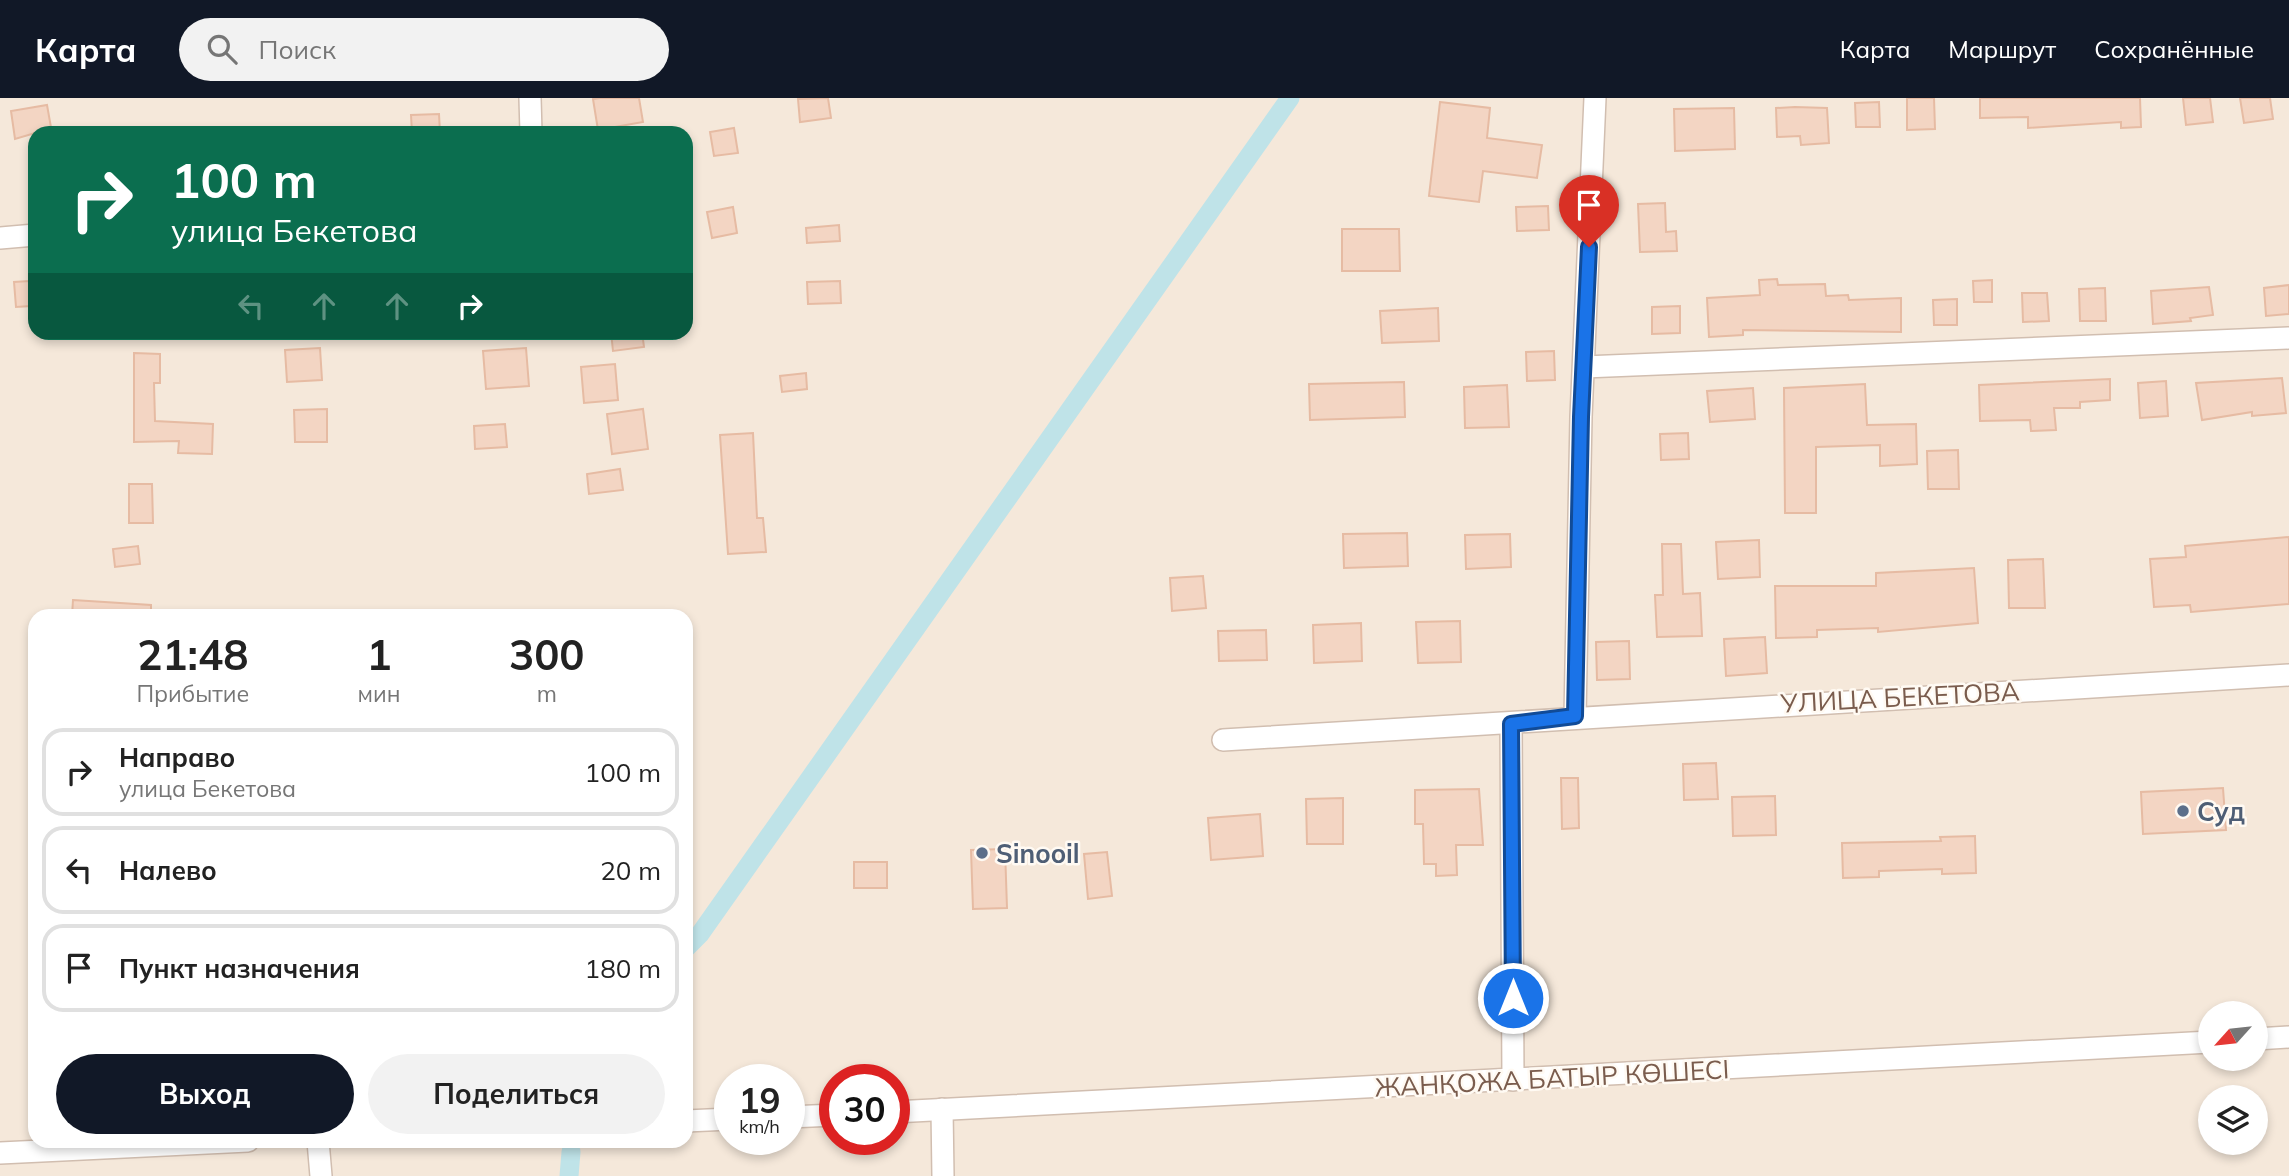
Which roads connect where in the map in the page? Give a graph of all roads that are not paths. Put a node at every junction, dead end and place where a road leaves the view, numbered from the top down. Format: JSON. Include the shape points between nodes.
{"nodes":[{"id":1,"x":530,"y":98,"type":"edge"},
{"id":2,"x":1595,"y":98,"type":"edge"},
{"id":3,"x":531,"y":126,"type":"edge"},
{"id":4,"x":28,"y":236,"type":"edge"},
{"id":5,"x":0,"y":238,"type":"edge"},
{"id":6,"x":2289,"y":338,"type":"edge"},
{"id":7,"x":1584,"y":366,"type":"junction"},
{"id":8,"x":2289,"y":675,"type":"edge"},
{"id":9,"x":1575,"y":716,"type":"junction"},
{"id":10,"x":1511,"y":724,"type":"junction"},
{"id":11,"x":1223,"y":740,"type":"dead end"},
{"id":12,"x":2289,"y":1037,"type":"edge"},
{"id":13,"x":2268,"y":1038,"type":"edge"},
{"id":14,"x":2198,"y":1043,"type":"edge"},
{"id":15,"x":1513,"y":1080,"type":"junction"},
{"id":16,"x":942,"y":1110,"type":"junction"},
{"id":17,"x":910,"y":1111,"type":"edge"},
{"id":18,"x":714,"y":1120,"type":"edge"},
{"id":19,"x":693,"y":1121,"type":"edge"},
{"id":20,"x":103,"y":1148,"type":"edge"},
{"id":21,"x":319,"y":1148,"type":"edge"},
{"id":22,"x":0,"y":1153,"type":"edge"},
{"id":23,"x":321,"y":1176,"type":"edge"},
{"id":24,"x":943,"y":1176,"type":"edge"}],
"edges":[{"from":1,"to":3,"type":"street"},
{"from":2,"to":7,"type":"street"},
{"from":4,"to":5,"type":"street"},
{"from":6,"to":7,"type":"street"},
{"from":7,"to":9,"type":"street"},
{"from":8,"to":9,"type":"street","name":"УЛИЦА БЕКЕТОВА"},
{"from":9,"to":10,"type":"street","name":"УЛИЦА БЕКЕТОВА"},
{"from":10,"to":11,"type":"street","name":"УЛИЦА БЕКЕТОВА"},
{"from":10,"to":15,"type":"street"},
{"from":12,"to":13,"type":"street"},
{"from":14,"to":15,"type":"street","name":"ЖАНҚОЖА БАТЫР КӨШЕСІ"},
{"from":15,"to":16,"type":"street","name":"ЖАНҚОЖА БАТЫР КӨШЕСІ"},
{"from":16,"to":17,"type":"street","name":"ЖАНҚОЖА БАТЫР КӨШЕСІ"},
{"from":16,"to":24,"type":"street"},
{"from":18,"to":19,"type":"street"},
{"from":20,"to":22,"type":"street"},
{"from":21,"to":23,"type":"street"}]}
